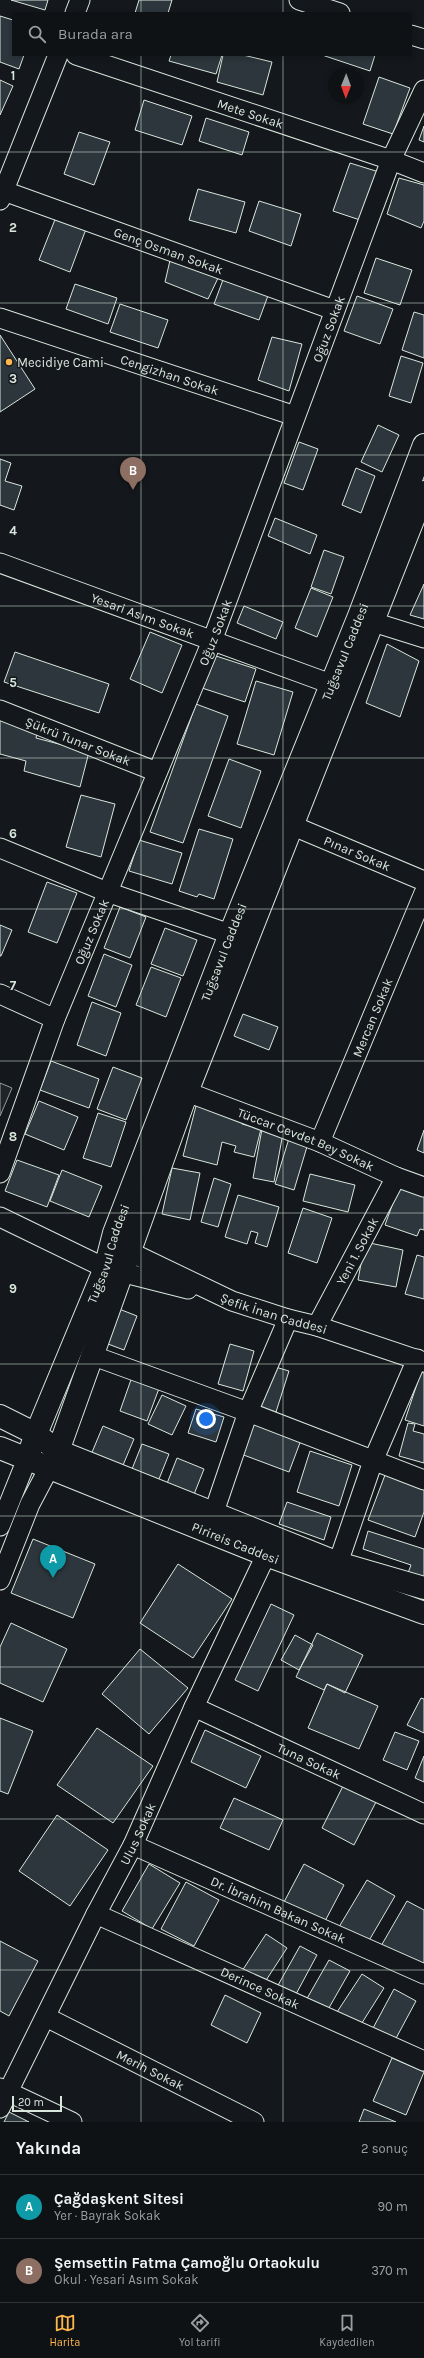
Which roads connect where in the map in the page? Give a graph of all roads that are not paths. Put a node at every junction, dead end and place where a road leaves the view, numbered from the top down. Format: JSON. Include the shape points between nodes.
{"nodes":[{"id":1,"x":80,"y":0,"type":"edge"},
{"id":2,"x":298,"y":0,"type":"edge"},
{"id":3,"x":75,"y":12,"type":"edge"},
{"id":4,"x":337,"y":12,"type":"edge"},
{"id":5,"x":412,"y":35,"type":"edge"},
{"id":6,"x":424,"y":39,"type":"edge"},
{"id":7,"x":58,"y":56,"type":"edge"},
{"id":8,"x":79,"y":56,"type":"edge"},
{"id":9,"x":424,"y":90,"type":"edge"},
{"id":10,"x":391,"y":160,"type":"junction"},
{"id":11,"x":424,"y":173,"type":"edge"},
{"id":12,"x":2,"y":195,"type":"edge"},
{"id":13,"x":334,"y":310,"type":"junction"},
{"id":14,"x":0,"y":318,"type":"edge"},
{"id":15,"x":295,"y":416,"type":"junction"},
{"id":16,"x":424,"y":445,"type":"edge"},
{"id":17,"x":424,"y":492,"type":"edge"},
{"id":18,"x":0,"y":563,"type":"edge"},
{"id":19,"x":373,"y":622,"type":"junction"},
{"id":20,"x":424,"y":638,"type":"edge"},
{"id":21,"x":212,"y":641,"type":"junction"},
{"id":22,"x":331,"y":684,"type":"junction"},
{"id":23,"x":0,"y":710,"type":"edge"},
{"id":24,"x":157,"y":772,"type":"junction"},
{"id":25,"x":291,"y":825,"type":"junction"},
{"id":26,"x":0,"y":848,"type":"edge"},
{"id":27,"x":424,"y":880,"type":"edge"},
{"id":28,"x":107,"y":892,"type":"junction"},
{"id":29,"x":424,"y":893,"type":"edge"},
{"id":30,"x":230,"y":934,"type":"junction"},
{"id":31,"x":0,"y":994,"type":"edge"},
{"id":32,"x":55,"y":1019,"type":"junction"},
{"id":33,"x":187,"y":1092,"type":"junction"},
{"id":34,"x":320,"y":1142,"type":"junction"},
{"id":35,"x":0,"y":1173,"type":"edge"},
{"id":36,"x":396,"y":1177,"type":"junction"},
{"id":37,"x":424,"y":1187,"type":"edge"},
{"id":38,"x":0,"y":1217,"type":"edge"},
{"id":39,"x":130,"y":1252,"type":"junction"},
{"id":40,"x":114,"y":1270,"type":"junction"},
{"id":41,"x":232,"y":1301,"type":"junction"},
{"id":42,"x":288,"y":1319,"type":"junction"},
{"id":43,"x":317,"y":1326,"type":"junction"},
{"id":44,"x":91,"y":1355,"type":"junction"},
{"id":45,"x":420,"y":1361,"type":"edge"},
{"id":46,"x":248,"y":1412,"type":"junction"},
{"id":47,"x":0,"y":1416,"type":"edge"},
{"id":48,"x":36,"y":1434,"type":"junction"},
{"id":49,"x":0,"y":1448,"type":"edge"},
{"id":50,"x":27,"y":1459,"type":"junction"},
{"id":51,"x":53,"y":1459,"type":"junction"},
{"id":52,"x":373,"y":1461,"type":"junction"},
{"id":53,"x":424,"y":1480,"type":"edge"},
{"id":54,"x":214,"y":1512,"type":"junction"},
{"id":55,"x":0,"y":1526,"type":"edge"},
{"id":56,"x":266,"y":1555,"type":"junction"},
{"id":57,"x":338,"y":1563,"type":"junction"},
{"id":58,"x":0,"y":1580,"type":"edge"},
{"id":59,"x":424,"y":1588,"type":"edge"},
{"id":60,"x":424,"y":1613,"type":"edge"},
{"id":61,"x":194,"y":1707,"type":"junction"},
{"id":62,"x":424,"y":1814,"type":"edge"},
{"id":63,"x":133,"y":1846,"type":"junction"},
{"id":64,"x":96,"y":1914,"type":"junction"},
{"id":65,"x":424,"y":1974,"type":"edge"},
{"id":66,"x":46,"y":2017,"type":"junction"},
{"id":67,"x":424,"y":2061,"type":"edge"},
{"id":68,"x":3,"y":2096,"type":"edge"},
{"id":69,"x":72,"y":2122,"type":"edge"},
{"id":70,"x":254,"y":2122,"type":"edge"}],
"edges":[{"from":1,"to":3,"type":"street"},
{"from":2,"to":4,"type":"street"},
{"from":5,"to":6,"type":"street"},
{"from":7,"to":12,"type":"street"},
{"from":8,"to":10,"type":"street","name":"Mete Sokak"},
{"from":9,"to":10,"type":"street","name":"Oğuz Sokak"},
{"from":10,"to":11,"type":"street","name":"Mete Sokak"},
{"from":10,"to":13,"type":"street","name":"Oğuz Sokak"},
{"from":12,"to":13,"type":"street","name":"Genç Osman Sokak"},
{"from":13,"to":15,"type":"street","name":"Oğuz Sokak"},
{"from":14,"to":15,"type":"street","name":"Cengizhan Sokak"},
{"from":15,"to":21,"type":"street","name":"Oğuz Sokak"},
{"from":16,"to":22,"type":"main road","name":"Tuğsavul Caddesi"},
{"from":17,"to":19,"type":"main road"},
{"from":18,"to":21,"type":"street","name":"Yesari Asım Sokak"},
{"from":19,"to":20,"type":"street"},
{"from":19,"to":25,"type":"main road"},
{"from":21,"to":22,"type":"street","name":"Yesari Asım Sokak"},
{"from":21,"to":24,"type":"street","name":"Oğuz Sokak"},
{"from":22,"to":30,"type":"main road","name":"Tuğsavul Caddesi"},
{"from":23,"to":24,"type":"street","name":"Şükrü Tunar Sokak"},
{"from":24,"to":28,"type":"street","name":"Oğuz Sokak"},
{"from":25,"to":27,"type":"street","name":"Pınar Sokak"},
{"from":25,"to":33,"type":"main road"},
{"from":26,"to":28,"type":"street"},
{"from":28,"to":30,"type":"street"},
{"from":28,"to":32,"type":"street","name":"Oğuz Sokak"},
{"from":29,"to":34,"type":"street","name":"Mercan Sokak"},
{"from":30,"to":40,"type":"main road","name":"Tuğsavul Caddesi","via":[[114,1233]]},
{"from":31,"to":32,"type":"street"},
{"from":32,"to":35,"type":"street","name":"Oğuz Sokak"},
{"from":33,"to":34,"type":"street","name":"Tüccar Cevdet Bey Sokak"},
{"from":33,"to":39,"type":"main road"},
{"from":34,"to":36,"type":"street","name":"Tüccar Cevdet Bey Sokak"},
{"from":36,"to":37,"type":"street","name":"Tüccar Cevdet Bey Sokak"},
{"from":36,"to":43,"type":"street","name":"Yeni 1. Sokak"},
{"from":38,"to":40,"type":"street"},
{"from":39,"to":40,"type":"main road"},
{"from":39,"to":41,"type":"street","name":"Şefik İnan Caddesi"},
{"from":40,"to":41,"type":"street"},
{"from":40,"to":44,"type":"main road"},
{"from":40,"to":48,"type":"main road","name":"Tuğsavul Caddesi"},
{"from":41,"to":42,"type":"street","name":"Şefik İnan Caddesi"},
{"from":42,"to":43,"type":"street","name":"Şefik İnan Caddesi"},
{"from":42,"to":46,"type":"street"},
{"from":43,"to":45,"type":"street","name":"Şefik İnan Caddesi"},
{"from":44,"to":46,"type":"street"},
{"from":44,"to":51,"type":"main road"},
{"from":45,"to":52,"type":"street"},
{"from":46,"to":52,"type":"street"},
{"from":46,"to":54,"type":"street"},
{"from":47,"to":48,"type":"main road"},
{"from":48,"to":50,"type":"main road","name":"Tuğsavul Caddesi"},
{"from":48,"to":51,"type":"main road"},
{"from":49,"to":50,"type":"main road"},
{"from":50,"to":51,"type":"main road"},
{"from":50,"to":55,"type":"street"},
{"from":51,"to":54,"type":"main road","name":"Pirireis Caddesi"},
{"from":51,"to":56,"type":"main road","name":"Pirireis Caddesi"},
{"from":51,"to":58,"type":"street","via":[[30,1504]]},
{"from":52,"to":53,"type":"street"},
{"from":52,"to":57,"type":"street"},
{"from":54,"to":57,"type":"main road","name":"Pirireis Caddesi"},
{"from":56,"to":60,"type":"main road","name":"Pirireis Caddesi"},
{"from":56,"to":61,"type":"street","name":"Ulus Sokak"},
{"from":57,"to":59,"type":"main road","name":"Pirireis Caddesi"},
{"from":61,"to":62,"type":"street","name":"Tuna Sokak"},
{"from":61,"to":63,"type":"street","name":"Ulus Sokak"},
{"from":63,"to":64,"type":"street","name":"Ulus Sokak"},
{"from":63,"to":65,"type":"street","name":"Dr. İbrahim Bakan Sokak"},
{"from":64,"to":66,"type":"street","name":"Ulus Sokak"},
{"from":64,"to":67,"type":"street","name":"Derince Sokak"},
{"from":66,"to":68,"type":"street","name":"Ulus Sokak"},
{"from":66,"to":70,"type":"street","name":"Merih Sokak"},
{"from":68,"to":69,"type":"street"}]}
